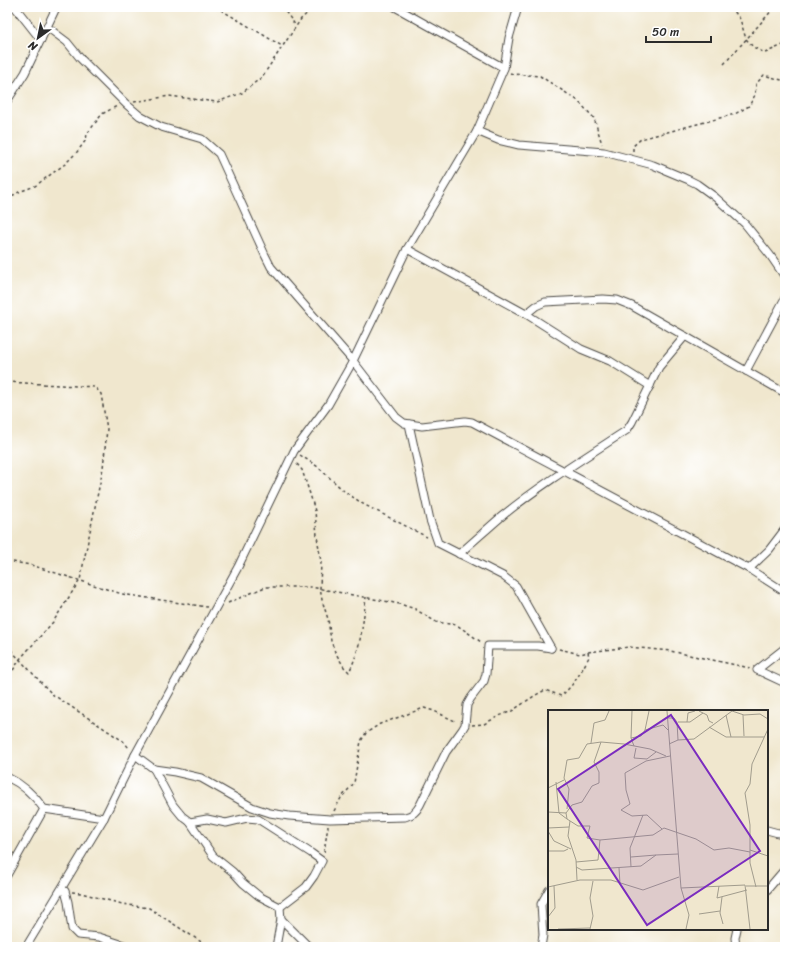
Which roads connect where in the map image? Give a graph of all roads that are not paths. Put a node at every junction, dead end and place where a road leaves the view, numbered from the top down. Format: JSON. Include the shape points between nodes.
{"nodes":[{"id":1,"x":15,"y":7,"type":"edge"},
{"id":2,"x":57,"y":7,"type":"edge"},
{"id":3,"x":395,"y":7,"type":"edge"},
{"id":4,"x":518,"y":7,"type":"edge"},
{"id":5,"x":46,"y":27,"type":"junction"},
{"id":6,"x":41,"y":40,"type":"junction"},
{"id":7,"x":504,"y":68,"type":"junction"},
{"id":8,"x":7,"y":101,"type":"edge"},
{"id":9,"x":477,"y":131,"type":"junction"},
{"id":10,"x":408,"y":249,"type":"junction"},
{"id":11,"x":785,"y":277,"type":"edge"},
{"id":12,"x":785,"y":298,"type":"edge"},
{"id":13,"x":526,"y":314,"type":"junction"},
{"id":14,"x":685,"y":336,"type":"junction"},
{"id":15,"x":353,"y":361,"type":"junction"},
{"id":16,"x":746,"y":371,"type":"junction"},
{"id":17,"x":650,"y":386,"type":"junction"},
{"id":18,"x":785,"y":393,"type":"edge"},
{"id":19,"x":409,"y":424,"type":"junction"},
{"id":20,"x":565,"y":471,"type":"junction"},
{"id":21,"x":785,"y":529,"type":"edge"},
{"id":22,"x":459,"y":554,"type":"junction"},
{"id":23,"x":749,"y":569,"type":"junction"},
{"id":24,"x":785,"y":592,"type":"edge"},
{"id":25,"x":785,"y":648,"type":"edge"},
{"id":26,"x":785,"y":683,"type":"edge"},
{"id":27,"x":135,"y":755,"type":"junction"},
{"id":28,"x":154,"y":769,"type":"junction"},
{"id":29,"x":7,"y":777,"type":"edge"},
{"id":30,"x":44,"y":809,"type":"junction"},
{"id":31,"x":104,"y":818,"type":"junction"},
{"id":32,"x":190,"y":822,"type":"junction"},
{"id":33,"x":768,"y":830,"type":"edge"},
{"id":34,"x":785,"y":832,"type":"edge"},
{"id":35,"x":785,"y":869,"type":"edge"},
{"id":36,"x":7,"y":875,"type":"edge"},
{"id":37,"x":768,"y":889,"type":"edge"},
{"id":38,"x":65,"y":891,"type":"road end"},
{"id":39,"x":548,"y":892,"type":"edge"},
{"id":40,"x":280,"y":908,"type":"junction"},
{"id":41,"x":281,"y":919,"type":"junction"},
{"id":42,"x":737,"y":930,"type":"edge"},
{"id":43,"x":7,"y":945,"type":"edge"},
{"id":44,"x":11,"y":947,"type":"edge"},
{"id":45,"x":26,"y":947,"type":"edge"},
{"id":46,"x":130,"y":947,"type":"edge"},
{"id":47,"x":276,"y":947,"type":"edge"},
{"id":48,"x":309,"y":947,"type":"edge"},
{"id":49,"x":541,"y":947,"type":"edge"},
{"id":50,"x":736,"y":947,"type":"edge"}],
"edges":[{"from":1,"to":6,"type":"street"},
{"from":2,"to":5,"type":"street"},
{"from":3,"to":7,"type":"street"},
{"from":4,"to":7,"type":"street"},
{"from":5,"to":6,"type":"street"},
{"from":5,"to":15,"type":"street","via":[[67,42],[140,116],[161,127],[202,139],[219,154],[271,267]]},
{"from":6,"to":8,"type":"street","via":[[25,73]]},
{"from":7,"to":9,"type":"street"},
{"from":9,"to":10,"type":"street"},
{"from":9,"to":11,"type":"street","via":[[519,145],[604,152],[653,165],[689,180],[715,197],[745,224]]},
{"from":10,"to":13,"type":"street"},
{"from":10,"to":15,"type":"street"},
{"from":12,"to":16,"type":"street"},
{"from":13,"to":14,"type":"street","via":[[545,302],[617,300]]},
{"from":13,"to":17,"type":"street","via":[[581,349],[610,361]]},
{"from":14,"to":16,"type":"street"},
{"from":14,"to":17,"type":"street","via":[[664,360]]},
{"from":15,"to":19,"type":"street","via":[[396,417]]},
{"from":15,"to":27,"type":"street","via":[[328,406],[294,451],[217,608]]},
{"from":16,"to":18,"type":"street"},
{"from":17,"to":20,"type":"street","via":[[627,430]]},
{"from":19,"to":20,"type":"street","via":[[422,426],[472,422]]},
{"from":19,"to":22,"type":"street","via":[[430,520],[438,543]]},
{"from":20,"to":22,"type":"street","via":[[500,518]]},
{"from":20,"to":23,"type":"street"},
{"from":21,"to":23,"type":"street","via":[[769,550]]},
{"from":22,"to":28,"type":"street","via":[[503,576],[516,586],[551,648],[488,646],[484,681],[471,698],[464,725],[446,752],[420,805],[411,815],[330,819],[270,813],[252,807],[201,778]]},
{"from":23,"to":24,"type":"street"},
{"from":25,"to":26,"type":"street","via":[[757,670]]},
{"from":27,"to":28,"type":"street"},
{"from":27,"to":31,"type":"street"},
{"from":28,"to":32,"type":"street","via":[[173,805]]},
{"from":29,"to":30,"type":"street","via":[[21,785]]},
{"from":30,"to":31,"type":"street"},
{"from":30,"to":36,"type":"street"},
{"from":31,"to":45,"type":"street"},
{"from":32,"to":40,"type":"street","via":[[213,856],[247,887]]},
{"from":32,"to":40,"type":"street","via":[[207,819],[226,823],[247,818],[258,819],[322,861],[306,887]]},
{"from":33,"to":34,"type":"street"},
{"from":35,"to":37,"type":"street"},
{"from":38,"to":46,"type":"street","via":[[74,932]]},
{"from":39,"to":49,"type":"street","via":[[541,904]]},
{"from":40,"to":41,"type":"street"},
{"from":41,"to":47,"type":"street"},
{"from":41,"to":48,"type":"street"},
{"from":42,"to":50,"type":"street"},
{"from":43,"to":44,"type":"street"}]}
